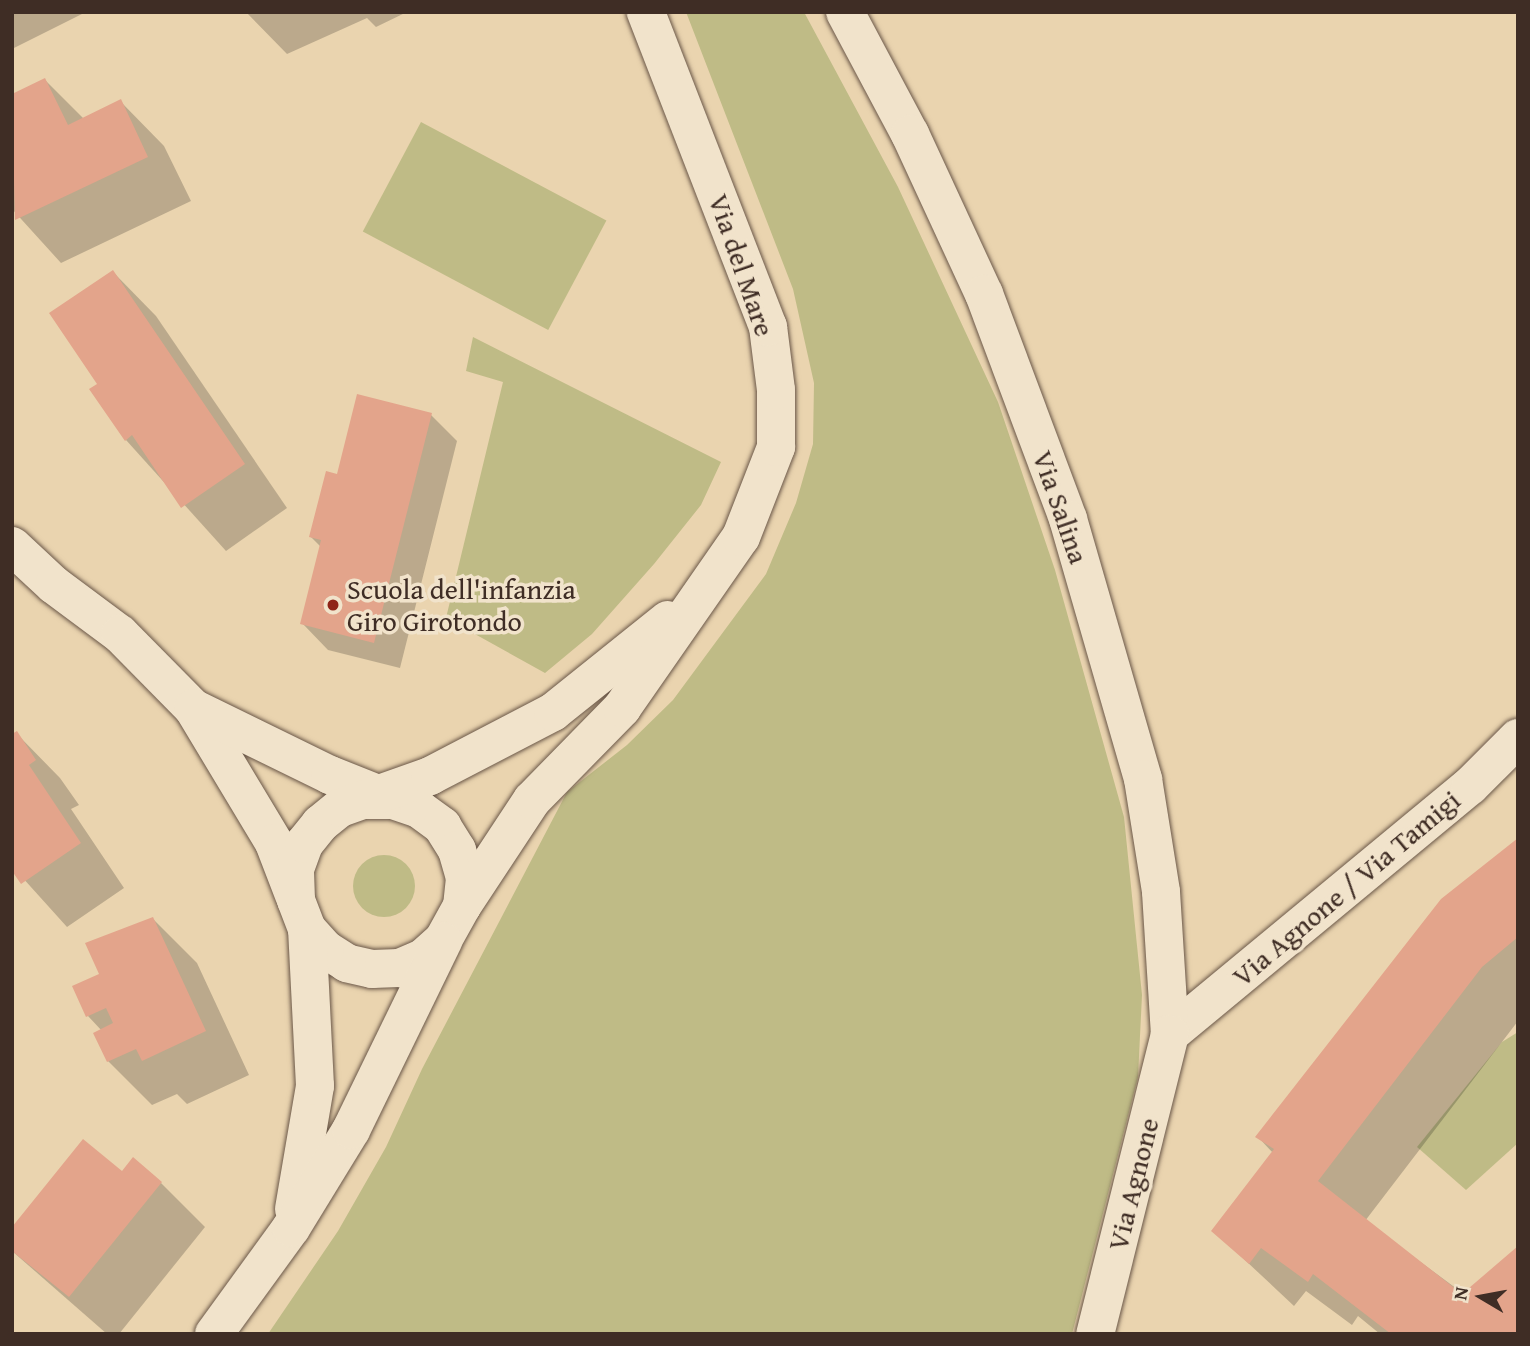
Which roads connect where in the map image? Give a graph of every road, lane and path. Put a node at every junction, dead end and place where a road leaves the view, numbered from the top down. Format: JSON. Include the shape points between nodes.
{"nodes":[{"id":1,"x":646,"y":12,"type":"edge"},
{"id":2,"x":845,"y":12,"type":"edge"},
{"id":3,"x":12,"y":546,"type":"edge"},
{"id":4,"x":700,"y":595,"type":"junction"},
{"id":5,"x":193,"y":708,"type":"junction"},
{"id":6,"x":1518,"y":738,"type":"edge"},
{"id":7,"x":379,"y":798,"type":"junction"},
{"id":8,"x":462,"y":906,"type":"junction"},
{"id":9,"x":301,"y":915,"type":"junction"},
{"id":10,"x":443,"y":940,"type":"junction"},
{"id":11,"x":1170,"y":1034,"type":"junction"},
{"id":12,"x":291,"y":1228,"type":"junction"},
{"id":13,"x":214,"y":1334,"type":"edge"},
{"id":14,"x":1095,"y":1334,"type":"edge"}],
"edges":[{"from":1,"to":4,"type":"main road","name":"Via del Mare","via":[[768,327],[776,390],[776,447],[760,491],[741,537]]},
{"from":2,"to":11,"type":"main road","name":"Via Salina","via":[[910,134],[984,294],[1068,519],[1143,779],[1161,892]]},
{"from":3,"to":5,"type":"main road","via":[[120,635]]},
{"from":4,"to":7,"type":"main road","via":[[553,712]]},
{"from":4,"to":8,"type":"main road","name":"Via del Mare","via":[[622,708],[532,800]]},
{"from":5,"to":7,"type":"main road"},
{"from":5,"to":9,"type":"main road","via":[[274,843]]},
{"from":6,"to":11,"type":"main road","name":"Via Agnone / Via Tamigi","via":[[1470,786]]},
{"from":7,"to":8,"type":"main road","via":[[419,809],[442,826],[462,868]]},
{"from":7,"to":9,"type":"main road","via":[[340,808],[304,844],[295,869]]},
{"from":8,"to":10,"type":"main road"},
{"from":9,"to":10,"type":"main road","via":[[325,949],[347,963],[372,970],[411,963]]},
{"from":9,"to":12,"type":"main road","via":[[315,1086]]},
{"from":10,"to":12,"type":"main road","via":[[351,1130]]},
{"from":11,"to":14,"type":"main road","name":"Via Agnone"},
{"from":12,"to":13,"type":"main road"}]}
